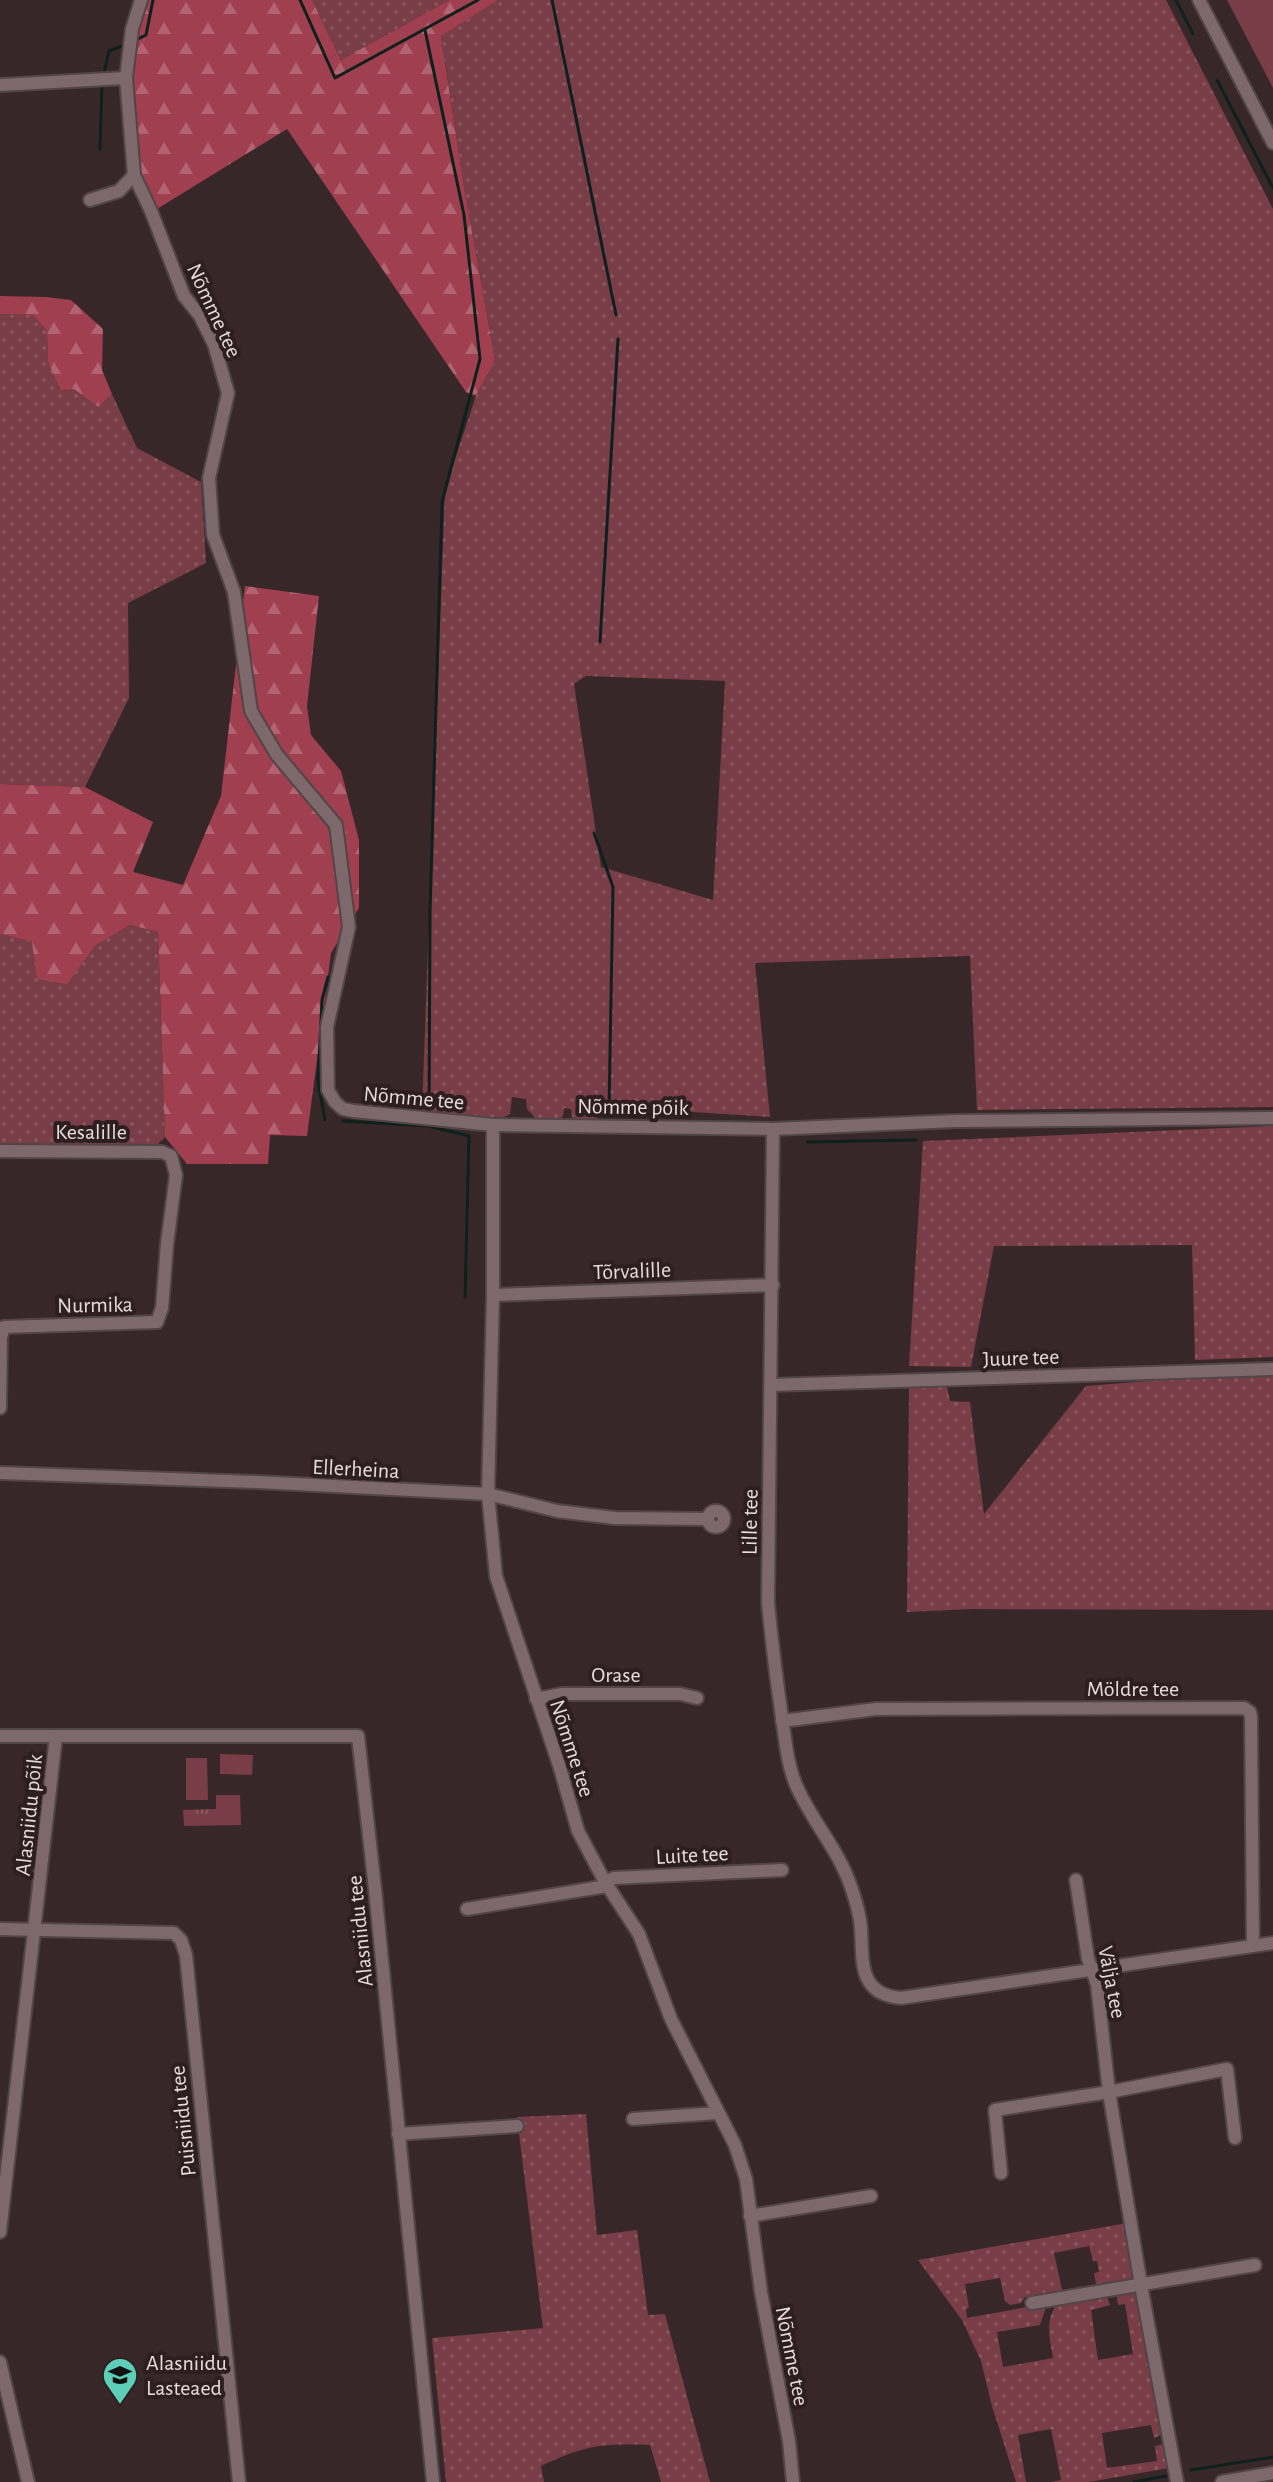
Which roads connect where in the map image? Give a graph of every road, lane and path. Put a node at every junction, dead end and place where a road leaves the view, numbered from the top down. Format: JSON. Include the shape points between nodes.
{"nodes":[{"id":1,"x":141,"y":0,"type":"edge"},
{"id":2,"x":1199,"y":0,"type":"edge"},
{"id":3,"x":126,"y":78,"type":"junction"},
{"id":4,"x":0,"y":85,"type":"edge"},
{"id":5,"x":1273,"y":143,"type":"edge"},
{"id":6,"x":134,"y":175,"type":"junction"},
{"id":7,"x":90,"y":200,"type":"dead end"},
{"id":8,"x":1273,"y":1118,"type":"edge"},
{"id":9,"x":493,"y":1125,"type":"junction"},
{"id":10,"x":773,"y":1129,"type":"junction"},
{"id":11,"x":0,"y":1151,"type":"edge"},
{"id":12,"x":175,"y":1164,"type":"joint"},
{"id":13,"x":773,"y":1285,"type":"junction"},
{"id":14,"x":493,"y":1295,"type":"junction"},
{"id":15,"x":2,"y":1326,"type":"edge"},
{"id":16,"x":1273,"y":1369,"type":"edge"},
{"id":17,"x":771,"y":1385,"type":"junction"},
{"id":18,"x":0,"y":1408,"type":"edge"},
{"id":19,"x":0,"y":1472,"type":"edge"},
{"id":20,"x":488,"y":1494,"type":"junction"},
{"id":21,"x":708,"y":1519,"type":"dead end"},
{"id":22,"x":697,"y":1698,"type":"dead end"},
{"id":23,"x":536,"y":1699,"type":"junction"},
{"id":24,"x":782,"y":1721,"type":"junction"},
{"id":25,"x":0,"y":1736,"type":"edge"},
{"id":26,"x":56,"y":1736,"type":"junction"},
{"id":27,"x":782,"y":1870,"type":"dead end"},
{"id":28,"x":1076,"y":1880,"type":"dead end"},
{"id":29,"x":606,"y":1884,"type":"junction"},
{"id":30,"x":467,"y":1909,"type":"dead end"},
{"id":31,"x":0,"y":1929,"type":"edge"},
{"id":32,"x":36,"y":1929,"type":"junction"},
{"id":33,"x":1273,"y":1943,"type":"edge"},
{"id":34,"x":1253,"y":1945,"type":"junction"},
{"id":35,"x":1092,"y":1970,"type":"junction"},
{"id":36,"x":1109,"y":2092,"type":"junction"},
{"id":37,"x":718,"y":2113,"type":"junction"},
{"id":38,"x":633,"y":2119,"type":"dead end"},
{"id":39,"x":517,"y":2126,"type":"dead end"},
{"id":40,"x":398,"y":2134,"type":"junction"},
{"id":41,"x":1235,"y":2138,"type":"dead end"},
{"id":42,"x":1001,"y":2173,"type":"dead end"},
{"id":43,"x":871,"y":2196,"type":"dead end"},
{"id":44,"x":750,"y":2216,"type":"junction"},
{"id":45,"x":0,"y":2232,"type":"edge"},
{"id":46,"x":1255,"y":2265,"type":"dead end"},
{"id":47,"x":1141,"y":2285,"type":"junction"},
{"id":48,"x":1032,"y":2303,"type":"dead end"},
{"id":49,"x":0,"y":2362,"type":"edge"},
{"id":50,"x":1273,"y":2473,"type":"edge"},
{"id":51,"x":432,"y":2480,"type":"edge"},
{"id":52,"x":28,"y":2482,"type":"edge"},
{"id":53,"x":239,"y":2482,"type":"edge"},
{"id":54,"x":418,"y":2482,"type":"edge"},
{"id":55,"x":793,"y":2482,"type":"edge"},
{"id":56,"x":1177,"y":2482,"type":"edge"},
{"id":57,"x":1222,"y":2482,"type":"edge"}],
"edges":[{"from":1,"to":3,"type":"street","name":"Nõmme tee"},
{"from":2,"to":5,"type":"street"},
{"from":3,"to":4,"type":"street"},
{"from":3,"to":6,"type":"street","name":"Nõmme tee"},
{"from":6,"to":7,"type":"street","via":[[119,191]]},
{"from":6,"to":9,"type":"street","name":"Nõmme tee","via":[[184,296],[214,344],[228,393],[209,478],[213,535],[234,592],[251,711],[277,755],[336,825],[349,927],[327,1027],[328,1090],[343,1109]]},
{"from":8,"to":10,"type":"street"},
{"from":9,"to":10,"type":"street","name":"Nõmme põik"},
{"from":9,"to":14,"type":"street","name":"Nõmme tee"},
{"from":10,"to":13,"type":"street","name":"Lille tee"},
{"from":11,"to":12,"type":"street","name":"Kesalille","via":[[162,1152]]},
{"from":12,"to":15,"type":"street","name":"Nurmika","via":[[157,1322]]},
{"from":13,"to":14,"type":"street","name":"Tõrvalille"},
{"from":13,"to":17,"type":"street","name":"Lille tee"},
{"from":14,"to":20,"type":"street","name":"Nõmme tee"},
{"from":15,"to":18,"type":"street","name":"Nurmika"},
{"from":16,"to":17,"type":"street","name":"Juure tee"},
{"from":17,"to":24,"type":"street","name":"Lille tee","via":[[768,1603]]},
{"from":19,"to":20,"type":"street","name":"Ellerheina"},
{"from":20,"to":21,"type":"street","name":"Ellerheina","via":[[615,1518]]},
{"from":20,"to":23,"type":"street","name":"Nõmme tee","via":[[496,1576]]},
{"from":22,"to":23,"type":"street","name":"Orase","via":[[562,1694]]},
{"from":23,"to":29,"type":"street","name":"Nõmme tee","via":[[578,1831]]},
{"from":24,"to":34,"type":"street","name":"Möldre tee","via":[[876,1709],[1244,1708],[1251,1717]]},
{"from":24,"to":35,"type":"street","name":"Lille tee","via":[[794,1782],[850,1884],[861,1925],[863,1971],[879,1993],[901,1998]]},
{"from":25,"to":26,"type":"street","name":"Alasniidu tee"},
{"from":26,"to":32,"type":"street","name":"Alasniidu põik"},
{"from":26,"to":40,"type":"street","name":"Alasniidu tee","via":[[358,1736]]},
{"from":27,"to":29,"type":"street","name":"Luite tee","via":[[614,1878]]},
{"from":28,"to":35,"type":"street","name":"Välja tee"},
{"from":29,"to":30,"type":"street"},
{"from":29,"to":37,"type":"street","name":"Nõmme tee","via":[[639,1934],[671,2019]]},
{"from":31,"to":32,"type":"street","name":"Puisniidu tee"},
{"from":32,"to":45,"type":"street","name":"Alasniidu põik"},
{"from":32,"to":53,"type":"street","name":"Puisniidu tee","via":[[174,1933],[181,1940]]},
{"from":33,"to":34,"type":"street","name":"Lille tee"},
{"from":34,"to":35,"type":"street","name":"Lille tee"},
{"from":35,"to":36,"type":"street","name":"Välja tee"},
{"from":36,"to":41,"type":"street","via":[[1227,2069]]},
{"from":36,"to":42,"type":"street","via":[[995,2110]]},
{"from":36,"to":47,"type":"street","name":"Välja tee"},
{"from":37,"to":38,"type":"street"},
{"from":37,"to":44,"type":"street","name":"Nõmme tee","via":[[746,2179]]},
{"from":39,"to":40,"type":"street"},
{"from":40,"to":51,"type":"street","name":"Alasniidu tee"},
{"from":43,"to":44,"type":"street"},
{"from":44,"to":55,"type":"street","name":"Nõmme tee"},
{"from":46,"to":47,"type":"street"},
{"from":47,"to":48,"type":"street"},
{"from":47,"to":56,"type":"street","name":"Välja tee"},
{"from":49,"to":52,"type":"street"},
{"from":50,"to":57,"type":"street"},
{"from":51,"to":54,"type":"street"}]}
